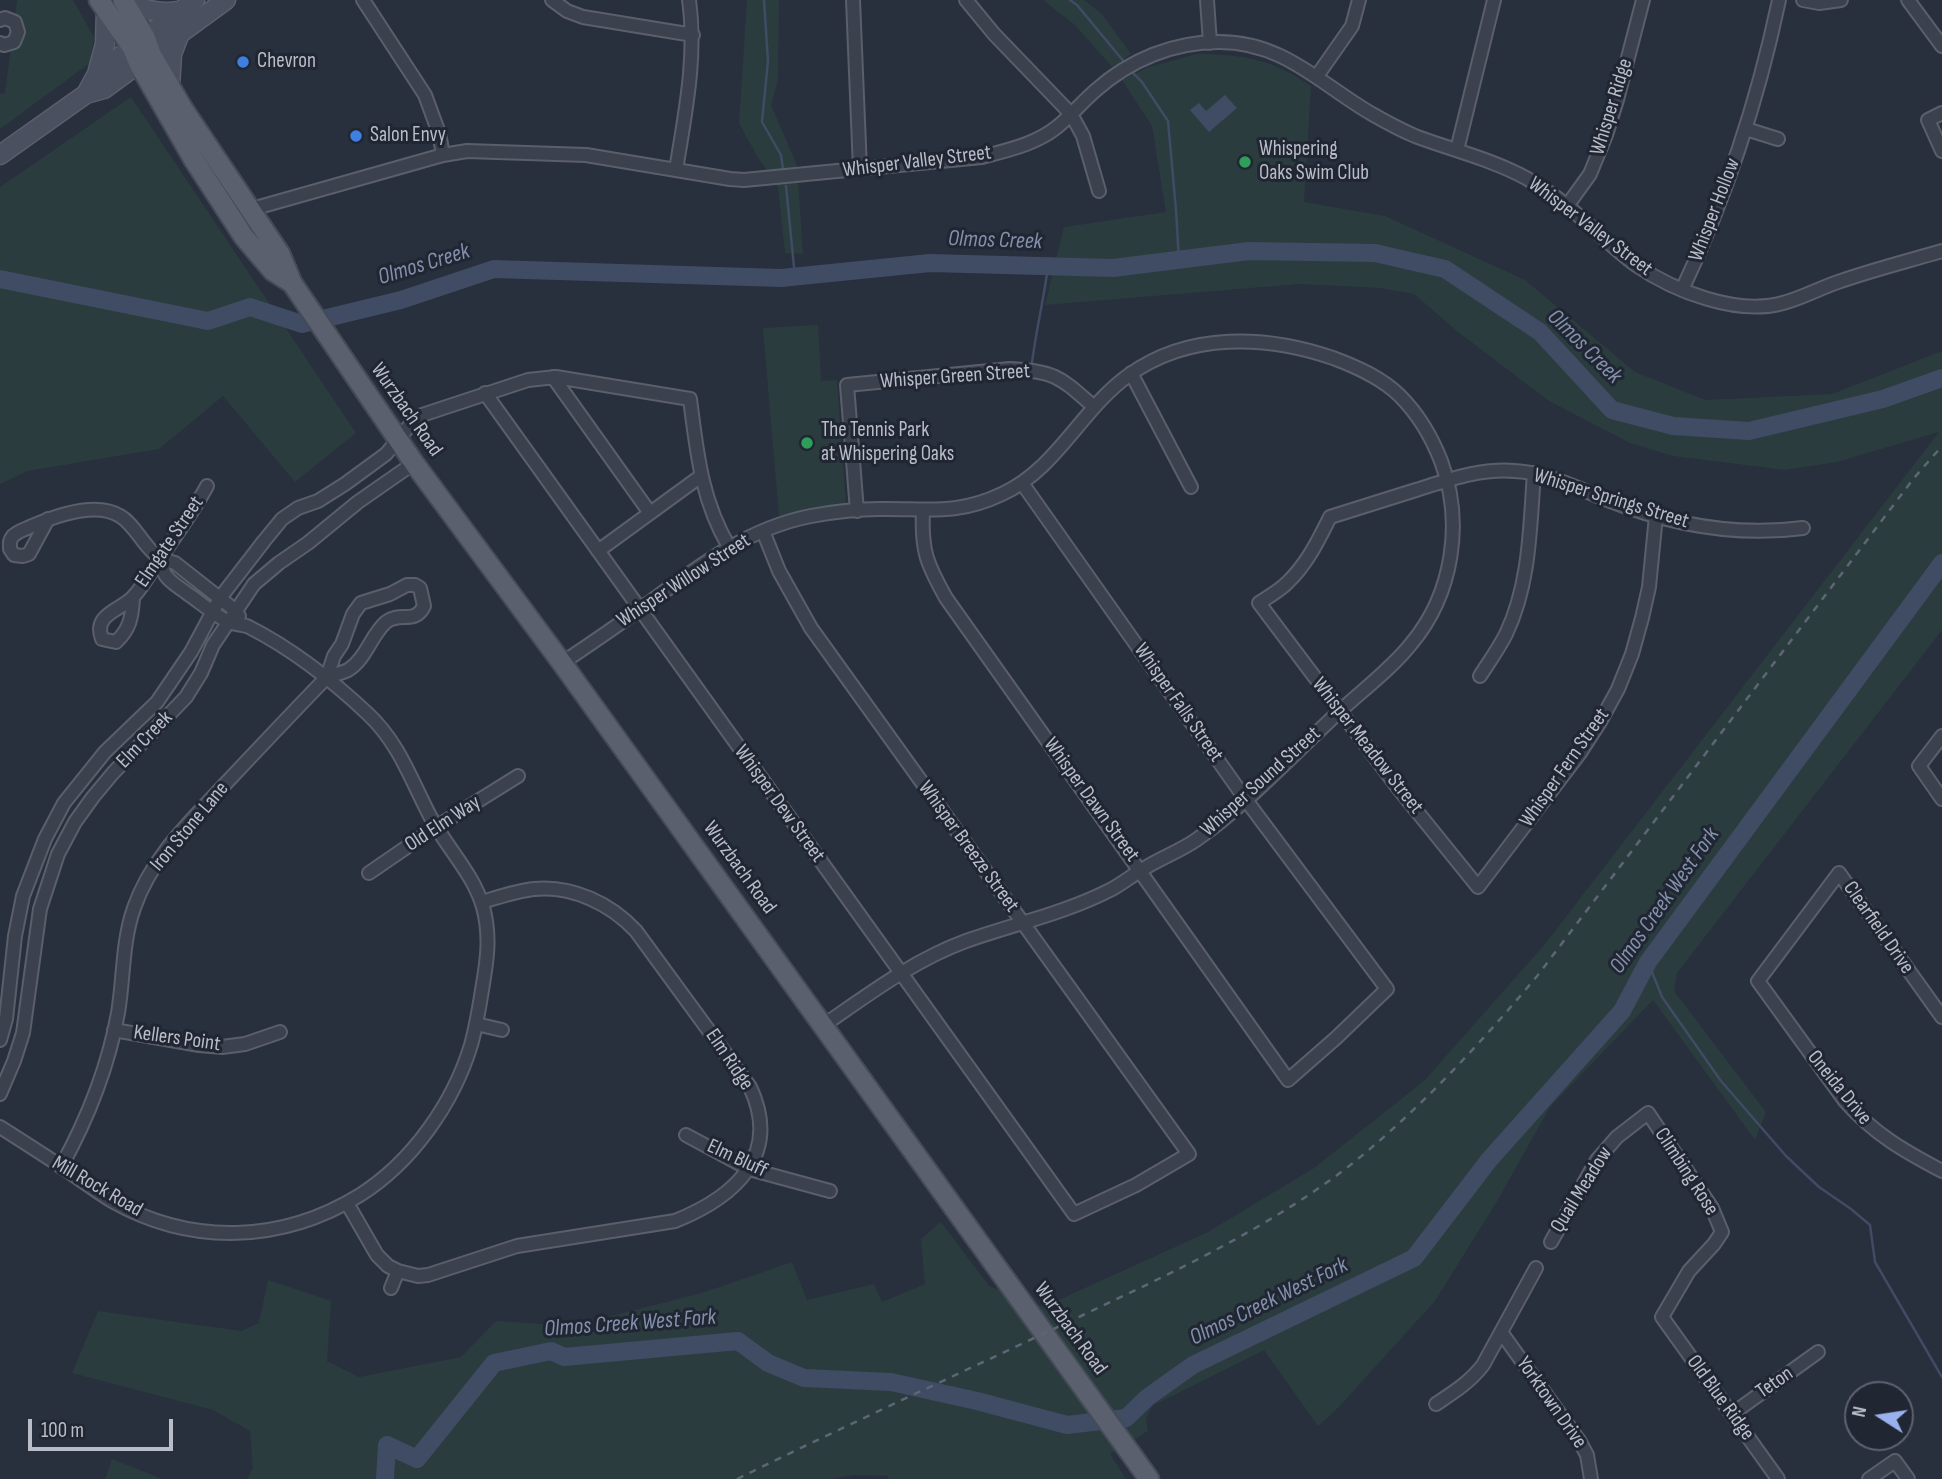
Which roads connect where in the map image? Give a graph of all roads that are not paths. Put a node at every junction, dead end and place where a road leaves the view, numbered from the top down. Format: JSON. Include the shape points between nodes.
{"nodes":[{"id":1,"x":195,"y":0,"type":"edge"},
{"id":2,"x":226,"y":0,"type":"edge"},
{"id":3,"x":363,"y":0,"type":"edge"},
{"id":4,"x":552,"y":0,"type":"edge"},
{"id":5,"x":689,"y":0,"type":"edge"},
{"id":6,"x":853,"y":0,"type":"edge"},
{"id":7,"x":966,"y":0,"type":"edge"},
{"id":8,"x":1207,"y":0,"type":"edge"},
{"id":9,"x":1359,"y":0,"type":"edge"},
{"id":10,"x":1494,"y":0,"type":"edge"},
{"id":11,"x":1643,"y":0,"type":"edge"},
{"id":12,"x":1779,"y":0,"type":"edge"},
{"id":13,"x":1803,"y":0,"type":"edge"},
{"id":14,"x":1840,"y":0,"type":"edge"},
{"id":15,"x":1908,"y":0,"type":"edge"},
{"id":16,"x":113,"y":2,"type":"edge"},
{"id":17,"x":179,"y":11,"type":"junction"},
{"id":18,"x":0,"y":20,"type":"edge"},
{"id":19,"x":180,"y":33,"type":"junction"},
{"id":20,"x":693,"y":35,"type":"junction"},
{"id":21,"x":0,"y":43,"type":"edge"},
{"id":22,"x":1210,"y":43,"type":"junction"},
{"id":23,"x":1942,"y":46,"type":"edge"},
{"id":24,"x":142,"y":51,"type":"junction"},
{"id":25,"x":97,"y":74,"type":"junction"},
{"id":26,"x":1317,"y":76,"type":"junction"},
{"id":27,"x":170,"y":87,"type":"junction"},
{"id":28,"x":86,"y":94,"type":"junction"},
{"id":29,"x":1942,"y":113,"type":"edge"},
{"id":30,"x":1071,"y":114,"type":"junction"},
{"id":31,"x":1746,"y":129,"type":"junction"},
{"id":32,"x":1778,"y":139,"type":"dead end"},
{"id":33,"x":1457,"y":150,"type":"junction"},
{"id":34,"x":1942,"y":151,"type":"edge"},
{"id":35,"x":0,"y":155,"type":"edge"},
{"id":36,"x":443,"y":155,"type":"junction"},
{"id":37,"x":860,"y":169,"type":"junction"},
{"id":38,"x":201,"y":170,"type":"junction"},
{"id":39,"x":676,"y":170,"type":"junction"},
{"id":40,"x":1099,"y":191,"type":"dead end"},
{"id":41,"x":1567,"y":206,"type":"junction"},
{"id":42,"x":251,"y":209,"type":"junction"},
{"id":43,"x":1942,"y":251,"type":"edge"},
{"id":44,"x":273,"y":271,"type":"junction"},
{"id":45,"x":292,"y":283,"type":"junction"},
{"id":46,"x":1682,"y":290,"type":"junction"},
{"id":47,"x":1131,"y":373,"type":"junction"},
{"id":48,"x":553,"y":377,"type":"junction"},
{"id":49,"x":485,"y":393,"type":"junction"},
{"id":50,"x":1094,"y":407,"type":"junction"},
{"id":51,"x":398,"y":438,"type":"junction"},
{"id":52,"x":414,"y":463,"type":"junction"},
{"id":53,"x":1534,"y":473,"type":"junction"},
{"id":54,"x":356,"y":476,"type":"junction"},
{"id":55,"x":701,"y":476,"type":"junction"},
{"id":56,"x":1447,"y":480,"type":"junction"},
{"id":57,"x":1022,"y":483,"type":"junction"},
{"id":58,"x":207,"y":486,"type":"dead end"},
{"id":59,"x":1191,"y":487,"type":"dead end"},
{"id":60,"x":369,"y":494,"type":"junction"},
{"id":61,"x":857,"y":510,"type":"junction"},
{"id":62,"x":923,"y":511,"type":"junction"},
{"id":63,"x":650,"y":513,"type":"junction"},
{"id":64,"x":1656,"y":516,"type":"junction"},
{"id":65,"x":48,"y":519,"type":"dead end"},
{"id":66,"x":1803,"y":528,"type":"dead end"},
{"id":67,"x":762,"y":531,"type":"junction"},
{"id":68,"x":729,"y":547,"type":"junction"},
{"id":69,"x":598,"y":551,"type":"junction"},
{"id":70,"x":160,"y":559,"type":"junction"},
{"id":71,"x":195,"y":580,"type":"junction"},
{"id":72,"x":187,"y":593,"type":"junction"},
{"id":73,"x":382,"y":596,"type":"junction"},
{"id":74,"x":220,"y":597,"type":"junction"},
{"id":75,"x":133,"y":598,"type":"dead end"},
{"id":76,"x":1259,"y":603,"type":"joint"},
{"id":77,"x":639,"y":609,"type":"junction"},
{"id":78,"x":213,"y":611,"type":"junction"},
{"id":79,"x":236,"y":611,"type":"junction"},
{"id":80,"x":388,"y":620,"type":"junction"},
{"id":81,"x":229,"y":622,"type":"junction"},
{"id":82,"x":245,"y":625,"type":"junction"},
{"id":83,"x":562,"y":663,"type":"junction"},
{"id":84,"x":1480,"y":676,"type":"dead end"},
{"id":85,"x":327,"y":677,"type":"junction"},
{"id":86,"x":1339,"y":711,"type":"junction"},
{"id":87,"x":1942,"y":736,"type":"edge"},
{"id":88,"x":518,"y":776,"type":"dead end"},
{"id":89,"x":1942,"y":799,"type":"edge"},
{"id":90,"x":1246,"y":800,"type":"junction"},
{"id":91,"x":436,"y":827,"type":"junction"},
{"id":92,"x":1140,"y":870,"type":"junction"},
{"id":93,"x":369,"y":873,"type":"dead end"},
{"id":94,"x":1478,"y":887,"type":"joint"},
{"id":95,"x":482,"y":902,"type":"junction"},
{"id":96,"x":1024,"y":923,"type":"junction"},
{"id":97,"x":901,"y":973,"type":"junction"},
{"id":98,"x":1758,"y":981,"type":"joint"},
{"id":99,"x":1942,"y":1017,"type":"edge"},
{"id":100,"x":476,"y":1024,"type":"junction"},
{"id":101,"x":824,"y":1025,"type":"junction"},
{"id":102,"x":114,"y":1030,"type":"junction"},
{"id":103,"x":502,"y":1030,"type":"dead end"},
{"id":104,"x":280,"y":1032,"type":"dead end"},
{"id":105,"x":0,"y":1040,"type":"edge"},
{"id":106,"x":1288,"y":1080,"type":"joint"},
{"id":107,"x":0,"y":1094,"type":"edge"},
{"id":108,"x":1648,"y":1113,"type":"joint"},
{"id":109,"x":0,"y":1127,"type":"edge"},
{"id":110,"x":686,"y":1135,"type":"dead end"},
{"id":111,"x":61,"y":1167,"type":"junction"},
{"id":112,"x":749,"y":1169,"type":"junction"},
{"id":113,"x":1942,"y":1171,"type":"edge"},
{"id":114,"x":830,"y":1191,"type":"dead end"},
{"id":115,"x":347,"y":1203,"type":"junction"},
{"id":116,"x":1074,"y":1214,"type":"joint"},
{"id":117,"x":1551,"y":1242,"type":"dead end"},
{"id":118,"x":1536,"y":1268,"type":"dead end"},
{"id":119,"x":398,"y":1270,"type":"junction"},
{"id":120,"x":391,"y":1287,"type":"dead end"},
{"id":121,"x":1662,"y":1317,"type":"joint"},
{"id":122,"x":1501,"y":1332,"type":"junction"},
{"id":123,"x":1818,"y":1352,"type":"dead end"},
{"id":124,"x":1436,"y":1404,"type":"dead end"},
{"id":125,"x":1732,"y":1414,"type":"junction"},
{"id":126,"x":1149,"y":1479,"type":"edge"},
{"id":127,"x":1591,"y":1479,"type":"edge"},
{"id":128,"x":1778,"y":1479,"type":"edge"},
{"id":129,"x":1869,"y":1479,"type":"edge"},
{"id":130,"x":1908,"y":1479,"type":"edge"}],
"edges":[{"from":1,"to":17,"type":"main road"},
{"from":2,"to":19,"type":"main road"},
{"from":3,"to":36,"type":"street","via":[[425,95]]},
{"from":4,"to":20,"type":"street","via":[[583,17]]},
{"from":5,"to":20,"type":"street"},
{"from":6,"to":37,"type":"street"},
{"from":7,"to":30,"type":"street"},
{"from":8,"to":22,"type":"street"},
{"from":9,"to":26,"type":"street","via":[[1352,26]]},
{"from":10,"to":33,"type":"street"},
{"from":11,"to":41,"type":"street","name":"Whisper Ridge","via":[[1606,135],[1590,174]]},
{"from":12,"to":31,"type":"street","name":"Whisper Hollow"},
{"from":13,"to":14,"type":"street"},
{"from":15,"to":23,"type":"street"},
{"from":16,"to":17,"type":"main road","via":[[164,13]]},
{"from":16,"to":24,"type":"main road"},
{"from":16,"to":25,"type":"main road"},
{"from":17,"to":24,"type":"main road"},
{"from":18,"to":21,"type":"street","via":[[15,22],[19,32],[14,42]]},
{"from":19,"to":24,"type":"main road"},
{"from":19,"to":27,"type":"main road","via":[[172,54]]},
{"from":20,"to":39,"type":"street"},
{"from":22,"to":26,"type":"street","name":"Whisper Valley Street","via":[[1260,49]]},
{"from":22,"to":30,"type":"street","name":"Whisper Valley Street","via":[[1182,46],[1138,60],[1095,90]]},
{"from":24,"to":25,"type":"main road"},
{"from":24,"to":27,"type":"main road","name":"Wurzbach Road"},
{"from":24,"to":28,"type":"main road","via":[[104,89]]},
{"from":24,"to":38,"type":"main road","name":"Wurzbach Road"},
{"from":25,"to":28,"type":"main road"},
{"from":26,"to":33,"type":"street","name":"Whisper Valley Street","via":[[1381,119]]},
{"from":27,"to":42,"type":"main road","name":"Wurzbach Road"},
{"from":28,"to":35,"type":"main road"},
{"from":29,"to":34,"type":"street","via":[[1928,120]]},
{"from":30,"to":37,"type":"street","name":"Whisper Valley Street","via":[[1056,128],[1010,150]]},
{"from":30,"to":40,"type":"street","via":[[1083,136]]},
{"from":31,"to":32,"type":"street"},
{"from":31,"to":46,"type":"street","name":"Whisper Hollow"},
{"from":33,"to":41,"type":"street","name":"Whisper Valley Street","via":[[1525,178]]},
{"from":36,"to":39,"type":"street","name":"Whisper Valley Street","via":[[467,151],[577,154]]},
{"from":36,"to":42,"type":"street","name":"Whisper Valley Street"},
{"from":37,"to":39,"type":"street","name":"Whisper Valley Street","via":[[744,180]]},
{"from":38,"to":42,"type":"main road","via":[[217,175],[237,207]]},
{"from":38,"to":44,"type":"main road","name":"Wurzbach Road","via":[[244,237]]},
{"from":41,"to":46,"type":"street","name":"Whisper Valley Street","via":[[1616,250]]},
{"from":42,"to":44,"type":"main road","via":[[249,220]]},
{"from":42,"to":45,"type":"main road","name":"Wurzbach Road","via":[[281,254]]},
{"from":43,"to":46,"type":"street","name":"Whisper Valley Street","via":[[1774,305],[1736,305]]},
{"from":44,"to":45,"type":"main road","name":"Wurzbach Road"},
{"from":45,"to":51,"type":"main road","name":"Wurzbach Road"},
{"from":47,"to":50,"type":"street","name":"Whisper Willow Street"},
{"from":47,"to":56,"type":"street","name":"Whisper Willow Street","via":[[1174,352],[1212,342],[1271,342],[1317,353],[1365,372],[1399,395],[1431,439]]},
{"from":47,"to":59,"type":"street"},
{"from":48,"to":49,"type":"street","name":"Elm Creek"},
{"from":48,"to":55,"type":"street","name":"Elm Creek","via":[[690,399]]},
{"from":48,"to":63,"type":"street"},
{"from":49,"to":51,"type":"street","name":"Elm Creek","via":[[422,415]]},
{"from":49,"to":69,"type":"street","name":"Whisper Dew Street"},
{"from":50,"to":57,"type":"street","name":"Whisper Willow Street","via":[[1049,461]]},
{"from":50,"to":61,"type":"street","name":"Whisper Green Street","via":[[1055,376],[1029,370],[846,385]]},
{"from":51,"to":52,"type":"main road","name":"Wurzbach Road"},
{"from":51,"to":54,"type":"street","name":"Elm Creek","via":[[386,454]]},
{"from":52,"to":60,"type":"street","name":"Elm Creek"},
{"from":52,"to":83,"type":"main road","name":"Wurzbach Road"},
{"from":53,"to":56,"type":"street","name":"Whisper Springs Street","via":[[1493,471]]},
{"from":53,"to":64,"type":"street","name":"Whisper Springs Street"},
{"from":53,"to":84,"type":"street","via":[[1523,582],[1506,634]]},
{"from":54,"to":60,"type":"street"},
{"from":54,"to":74,"type":"street","name":"Elm Creek","via":[[282,519]]},
{"from":55,"to":63,"type":"street"},
{"from":55,"to":68,"type":"street","via":[[711,511]]},
{"from":56,"to":76,"type":"street","name":"Whisper Springs Street","via":[[1330,517],[1301,567]]},
{"from":56,"to":86,"type":"street","name":"Whisper Sound Street","via":[[1453,538],[1447,576],[1433,612],[1396,661]]},
{"from":57,"to":62,"type":"street","name":"Whisper Willow Street","via":[[972,505]]},
{"from":57,"to":90,"type":"street","name":"Whisper Falls Street"},
{"from":58,"to":70,"type":"street","name":"Elmgate Street"},
{"from":60,"to":79,"type":"street","name":"Elm Creek","via":[[254,584]]},
{"from":61,"to":62,"type":"street","name":"Whisper Willow Street"},
{"from":61,"to":67,"type":"street","name":"Whisper Willow Street","via":[[806,517]]},
{"from":62,"to":92,"type":"street","name":"Whisper Dawn Street","via":[[926,559],[946,598]]},
{"from":63,"to":69,"type":"street"},
{"from":64,"to":66,"type":"street","name":"Whisper Springs Street","via":[[1740,532]]},
{"from":64,"to":94,"type":"street","name":"Whisper Fern Street","via":[[1642,618],[1618,689],[1580,753]]},
{"from":65,"to":70,"type":"street","name":"Mill Rock Road","via":[[93,510],[119,515]]},
{"from":67,"to":68,"type":"street","name":"Whisper Willow Street"},
{"from":67,"to":96,"type":"street","name":"Whisper Breeze Street","via":[[811,628]]},
{"from":68,"to":77,"type":"street","name":"Whisper Willow Street"},
{"from":69,"to":77,"type":"street","name":"Whisper Dew Street"},
{"from":70,"to":71,"type":"street","name":"Mill Rock Road","via":[[175,563]]},
{"from":70,"to":72,"type":"street","name":"Mill Rock Road","via":[[167,577]]},
{"from":70,"to":75,"type":"street","name":"Elmgate Street"},
{"from":71,"to":72,"type":"street"},
{"from":71,"to":74,"type":"street","name":"Mill Rock Road"},
{"from":72,"to":78,"type":"street","name":"Mill Rock Road"},
{"from":73,"to":80,"type":"street"},
{"from":73,"to":80,"type":"street","via":[[415,585],[423,597],[421,613]]},
{"from":73,"to":85,"type":"street","via":[[361,603],[353,614]]},
{"from":74,"to":78,"type":"street","name":"Elm Creek"},
{"from":74,"to":79,"type":"street","name":"Mill Rock Road"},
{"from":76,"to":86,"type":"street","name":"Whisper Meadow Street"},
{"from":77,"to":83,"type":"street","name":"Whisper Willow Street"},
{"from":77,"to":97,"type":"street","name":"Whisper Dew Street"},
{"from":78,"to":81,"type":"street","name":"Mill Rock Road"},
{"from":78,"to":105,"type":"street","name":"Elm Creek","via":[[176,676],[85,775],[45,839],[23,896]]},
{"from":79,"to":81,"type":"street","name":"Elm Creek"},
{"from":79,"to":82,"type":"street","name":"Mill Rock Road"},
{"from":80,"to":85,"type":"street","via":[[349,670]]},
{"from":81,"to":82,"type":"street","name":"Mill Rock Road"},
{"from":81,"to":107,"type":"street","name":"Elm Creek","via":[[186,696],[93,797],[58,854],[40,909],[23,1033]]},
{"from":82,"to":85,"type":"street","name":"Mill Rock Road"},
{"from":83,"to":101,"type":"main road","name":"Wurzbach Road"},
{"from":85,"to":91,"type":"street","name":"Mill Rock Road","via":[[386,733]]},
{"from":85,"to":102,"type":"street","name":"Iron Stone Lane","via":[[151,869],[128,928]]},
{"from":86,"to":90,"type":"street","name":"Whisper Sound Street"},
{"from":86,"to":94,"type":"street","name":"Whisper Meadow Street"},
{"from":87,"to":89,"type":"street","via":[[1919,766]]},
{"from":88,"to":91,"type":"street","name":"Old Elm Way"},
{"from":90,"to":92,"type":"street","name":"Whisper Sound Street","via":[[1194,841]]},
{"from":90,"to":106,"type":"street","name":"Whisper Falls Street","via":[[1387,989]]},
{"from":91,"to":93,"type":"street","name":"Old Elm Way"},
{"from":91,"to":95,"type":"street","name":"Mill Rock Road"},
{"from":92,"to":96,"type":"street","name":"Whisper Sound Street","via":[[1112,888]]},
{"from":92,"to":106,"type":"street","name":"Whisper Dawn Street"},
{"from":95,"to":100,"type":"street","name":"Mill Rock Road","via":[[488,952]]},
{"from":95,"to":112,"type":"street","name":"Elm Ridge","via":[[548,889],[597,901],[628,922],[750,1087],[761,1132]]},
{"from":96,"to":97,"type":"street","name":"Whisper Sound Street","via":[[963,942]]},
{"from":96,"to":116,"type":"street","name":"Whisper Breeze Street","via":[[1189,1154]]},
{"from":97,"to":101,"type":"street","name":"Whisper Sound Street"},
{"from":97,"to":116,"type":"street","name":"Whisper Dew Street"},
{"from":98,"to":99,"type":"street","name":"Clearfield Drive","via":[[1839,873]]},
{"from":98,"to":113,"type":"street","name":"Oneida Drive","via":[[1859,1117],[1893,1144]]},
{"from":100,"to":103,"type":"street"},
{"from":100,"to":115,"type":"street","name":"Mill Rock Road","via":[[459,1077],[429,1129],[388,1174]]},
{"from":101,"to":126,"type":"main road","name":"Wurzbach Road"},
{"from":102,"to":104,"type":"street","name":"Kellers Point","via":[[222,1047]]},
{"from":102,"to":111,"type":"street","name":"Iron Stone Lane","via":[[96,1093]]},
{"from":108,"to":117,"type":"street","name":"Quail Meadow","via":[[1617,1136],[1597,1160]]},
{"from":108,"to":121,"type":"street","name":"Climbing Rose","via":[[1712,1208],[1722,1232],[1689,1271]]},
{"from":109,"to":111,"type":"street","name":"Mill Rock Road"},
{"from":110,"to":112,"type":"street","name":"Elm Bluff"},
{"from":111,"to":115,"type":"street","name":"Mill Rock Road","via":[[124,1207],[163,1223],[205,1232],[279,1229]]},
{"from":112,"to":114,"type":"street","name":"Elm Bluff"},
{"from":112,"to":119,"type":"street","name":"Elm Ridge","via":[[724,1193],[674,1221],[517,1246],[428,1275]]},
{"from":115,"to":119,"type":"street","via":[[377,1255]]},
{"from":118,"to":122,"type":"street"},
{"from":119,"to":120,"type":"street"},
{"from":121,"to":125,"type":"street","name":"Old Blue Ridge"},
{"from":122,"to":124,"type":"street","via":[[1473,1377]]},
{"from":122,"to":127,"type":"street","name":"Yorktown Drive","via":[[1580,1442]]},
{"from":123,"to":125,"type":"street","name":"Teton"},
{"from":125,"to":128,"type":"street","name":"Old Blue Ridge"},
{"from":129,"to":130,"type":"street","via":[[1895,1461]]}]}
